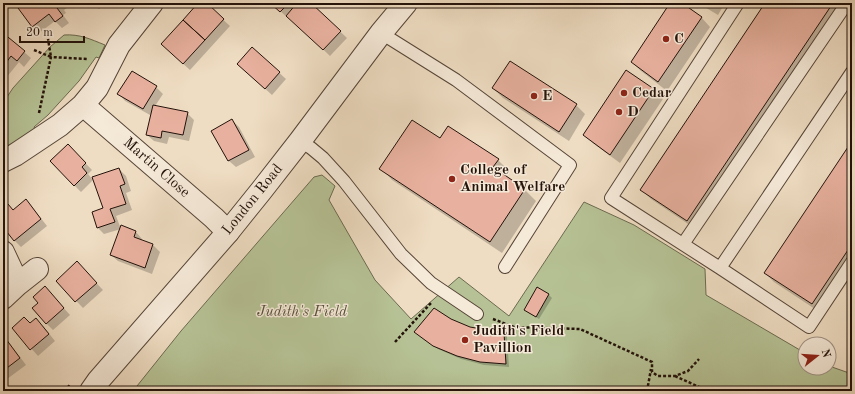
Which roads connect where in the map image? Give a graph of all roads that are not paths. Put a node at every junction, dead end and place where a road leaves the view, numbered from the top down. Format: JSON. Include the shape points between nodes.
{"nodes":[{"id":1,"x":152,"y":3,"type":"edge"},
{"id":2,"x":406,"y":3,"type":"edge"},
{"id":3,"x":738,"y":3,"type":"edge"},
{"id":4,"x":847,"y":3,"type":"edge"},
{"id":5,"x":381,"y":33,"type":"junction"},
{"id":6,"x":852,"y":72,"type":"edge"},
{"id":7,"x":83,"y":105,"type":"junction"},
{"id":8,"x":300,"y":141,"type":"junction"},
{"id":9,"x":3,"y":161,"type":"edge"},
{"id":10,"x":228,"y":232,"type":"junction"},
{"id":11,"x":683,"y":244,"type":"junction"},
{"id":12,"x":3,"y":252,"type":"edge"},
{"id":13,"x":852,"y":262,"type":"edge"},
{"id":14,"x":505,"y":267,"type":"dead end"},
{"id":15,"x":720,"y":268,"type":"junction"},
{"id":16,"x":37,"y":269,"type":"dead end"},
{"id":17,"x":11,"y":291,"type":"edge"},
{"id":18,"x":477,"y":314,"type":"road end"},
{"id":19,"x":91,"y":391,"type":"edge"}],
"edges":[{"from":1,"to":7,"type":"street","via":[[119,45],[97,88]]},
{"from":2,"to":5,"type":"street","name":"London Road"},
{"from":3,"to":11,"type":"lane","via":[[611,198]]},
{"from":4,"to":11,"type":"lane"},
{"from":5,"to":8,"type":"street","name":"London Road"},
{"from":5,"to":14,"type":"lane","via":[[456,80],[570,166]]},
{"from":6,"to":15,"type":"lane"},
{"from":7,"to":9,"type":"street","via":[[60,125]]},
{"from":7,"to":10,"type":"street","name":"Martin Close"},
{"from":8,"to":10,"type":"street","name":"London Road"},
{"from":8,"to":18,"type":"lane","via":[[323,158],[344,181],[401,254],[431,283]]},
{"from":10,"to":19,"type":"street","name":"London Road"},
{"from":11,"to":15,"type":"lane"},
{"from":12,"to":17,"type":"street"},
{"from":13,"to":15,"type":"lane","via":[[809,327]]},
{"from":16,"to":17,"type":"street"}]}
